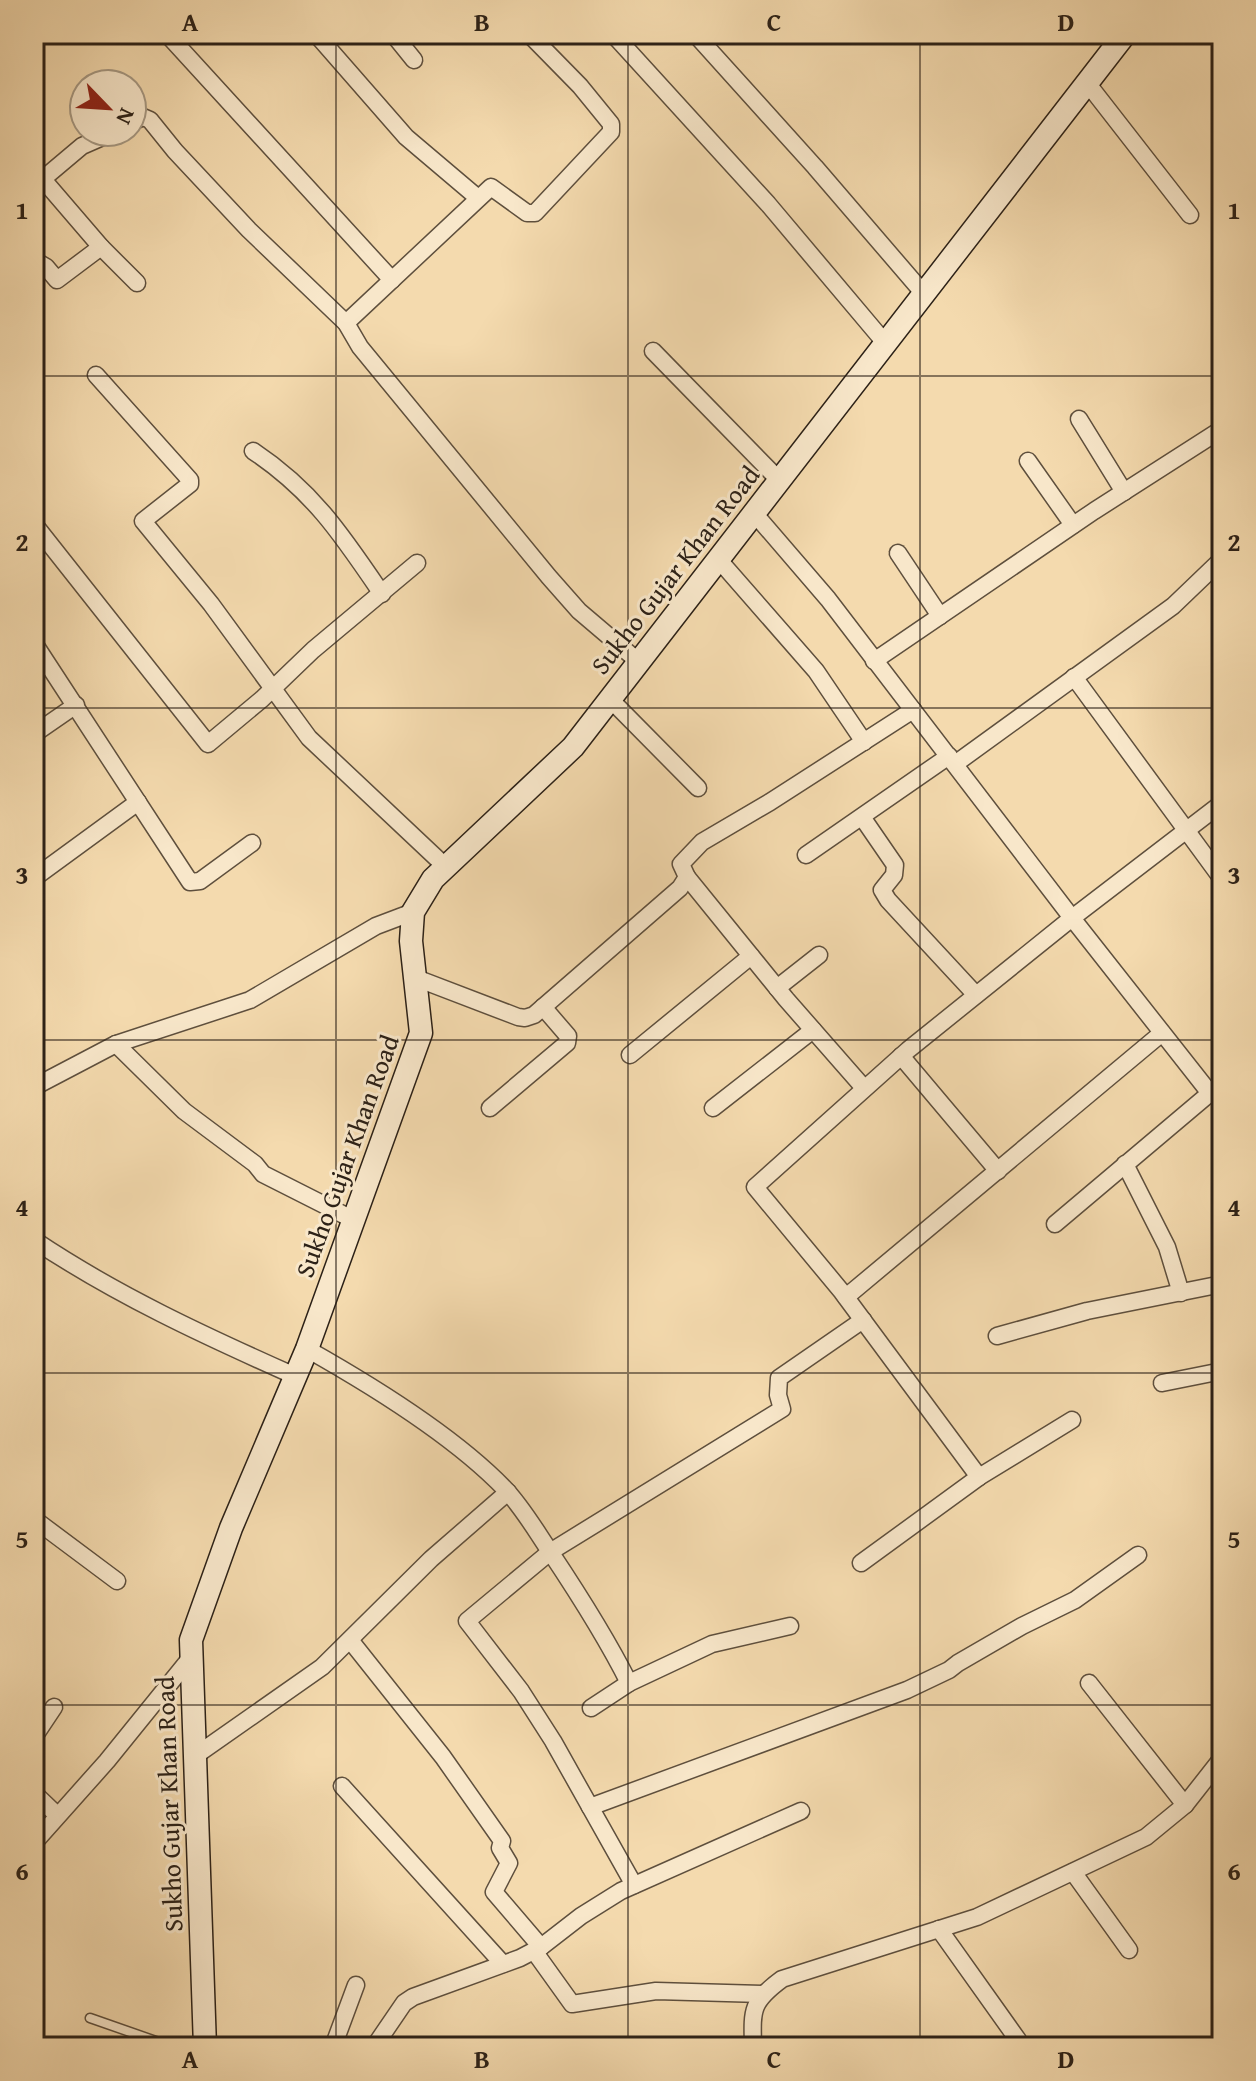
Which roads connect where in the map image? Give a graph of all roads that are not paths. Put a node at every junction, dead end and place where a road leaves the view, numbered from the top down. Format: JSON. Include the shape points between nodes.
{"nodes":[{"id":1,"x":167,"y":34,"type":"edge"},
{"id":2,"x":316,"y":34,"type":"edge"},
{"id":3,"x":393,"y":34,"type":"edge"},
{"id":4,"x":529,"y":34,"type":"edge"},
{"id":5,"x":613,"y":34,"type":"edge"},
{"id":6,"x":695,"y":34,"type":"edge"},
{"id":7,"x":1125,"y":34,"type":"edge"},
{"id":8,"x":414,"y":60,"type":"dead end"},
{"id":9,"x":1088,"y":84,"type":"junction"},
{"id":10,"x":148,"y":119,"type":"edge"},
{"id":11,"x":79,"y":148,"type":"edge"},
{"id":12,"x":39,"y":173,"type":"edge"},
{"id":13,"x":478,"y":198,"type":"junction"},
{"id":14,"x":1190,"y":215,"type":"dead end"},
{"id":15,"x":101,"y":247,"type":"junction"},
{"id":16,"x":34,"y":260,"type":"edge"},
{"id":17,"x":392,"y":280,"type":"junction"},
{"id":18,"x":137,"y":283,"type":"dead end"},
{"id":19,"x":925,"y":295,"type":"junction"},
{"id":20,"x":346,"y":323,"type":"junction"},
{"id":21,"x":886,"y":344,"type":"junction"},
{"id":22,"x":653,"y":351,"type":"dead end"},
{"id":23,"x":96,"y":375,"type":"dead end"},
{"id":24,"x":1079,"y":419,"type":"dead end"},
{"id":25,"x":1222,"y":429,"type":"edge"},
{"id":26,"x":253,"y":451,"type":"dead end"},
{"id":27,"x":1028,"y":461,"type":"dead end"},
{"id":28,"x":780,"y":481,"type":"junction"},
{"id":29,"x":1124,"y":492,"type":"junction"},
{"id":30,"x":754,"y":513,"type":"junction"},
{"id":31,"x":34,"y":524,"type":"edge"},
{"id":32,"x":1073,"y":525,"type":"junction"},
{"id":33,"x":898,"y":553,"type":"dead end"},
{"id":34,"x":1222,"y":559,"type":"edge"},
{"id":35,"x":719,"y":560,"type":"junction"},
{"id":36,"x":417,"y":563,"type":"dead end"},
{"id":37,"x":382,"y":594,"type":"junction"},
{"id":38,"x":940,"y":616,"type":"junction"},
{"id":39,"x":34,"y":643,"type":"edge"},
{"id":40,"x":874,"y":661,"type":"junction"},
{"id":41,"x":639,"y":662,"type":"junction"},
{"id":42,"x":1074,"y":677,"type":"junction"},
{"id":43,"x":273,"y":688,"type":"junction"},
{"id":44,"x":610,"y":699,"type":"junction"},
{"id":45,"x":76,"y":705,"type":"junction"},
{"id":46,"x":913,"y":710,"type":"junction"},
{"id":47,"x":34,"y":734,"type":"edge"},
{"id":48,"x":864,"y":742,"type":"junction"},
{"id":49,"x":952,"y":760,"type":"junction"},
{"id":50,"x":698,"y":788,"type":"dead end"},
{"id":51,"x":138,"y":802,"type":"junction"},
{"id":52,"x":1222,"y":803,"type":"edge"},
{"id":53,"x":862,"y":817,"type":"junction"},
{"id":54,"x":1186,"y":830,"type":"junction"},
{"id":55,"x":252,"y":843,"type":"dead end"},
{"id":56,"x":806,"y":855,"type":"dead end"},
{"id":57,"x":446,"y":867,"type":"junction"},
{"id":58,"x":687,"y":877,"type":"junction"},
{"id":59,"x":34,"y":878,"type":"edge"},
{"id":60,"x":1222,"y":879,"type":"edge"},
{"id":61,"x":413,"y":912,"type":"junction"},
{"id":62,"x":1072,"y":918,"type":"junction"},
{"id":63,"x":819,"y":955,"type":"dead end"},
{"id":64,"x":751,"y":956,"type":"junction"},
{"id":65,"x":416,"y":978,"type":"junction"},
{"id":66,"x":777,"y":988,"type":"junction"},
{"id":67,"x":976,"y":995,"type":"junction"},
{"id":68,"x":543,"y":1007,"type":"junction"},
{"id":69,"x":813,"y":1030,"type":"junction"},
{"id":70,"x":1162,"y":1033,"type":"junction"},
{"id":71,"x":116,"y":1044,"type":"junction"},
{"id":72,"x":630,"y":1055,"type":"dead end"},
{"id":73,"x":901,"y":1056,"type":"junction"},
{"id":74,"x":34,"y":1087,"type":"edge"},
{"id":75,"x":864,"y":1088,"type":"junction"},
{"id":76,"x":1216,"y":1088,"type":"edge"},
{"id":77,"x":490,"y":1108,"type":"dead end"},
{"id":78,"x":713,"y":1108,"type":"dead end"},
{"id":79,"x":1125,"y":1164,"type":"junction"},
{"id":80,"x":998,"y":1171,"type":"junction"},
{"id":81,"x":354,"y":1220,"type":"junction"},
{"id":82,"x":1055,"y":1224,"type":"dead end"},
{"id":83,"x":34,"y":1240,"type":"edge"},
{"id":84,"x":1222,"y":1284,"type":"edge"},
{"id":85,"x":1181,"y":1293,"type":"junction"},
{"id":86,"x":846,"y":1297,"type":"junction"},
{"id":87,"x":863,"y":1320,"type":"junction"},
{"id":88,"x":997,"y":1336,"type":"dead end"},
{"id":89,"x":307,"y":1349,"type":"junction"},
{"id":90,"x":1222,"y":1371,"type":"edge"},
{"id":91,"x":295,"y":1376,"type":"junction"},
{"id":92,"x":1162,"y":1383,"type":"dead end"},
{"id":93,"x":1072,"y":1420,"type":"dead end"},
{"id":94,"x":979,"y":1477,"type":"junction"},
{"id":95,"x":508,"y":1492,"type":"junction"},
{"id":96,"x":34,"y":1519,"type":"edge"},
{"id":97,"x":550,"y":1552,"type":"junction"},
{"id":98,"x":1138,"y":1555,"type":"dead end"},
{"id":99,"x":861,"y":1563,"type":"dead end"},
{"id":100,"x":117,"y":1581,"type":"dead end"},
{"id":101,"x":790,"y":1626,"type":"dead end"},
{"id":102,"x":350,"y":1640,"type":"junction"},
{"id":103,"x":192,"y":1656,"type":"junction"},
{"id":104,"x":629,"y":1683,"type":"junction"},
{"id":105,"x":1089,"y":1683,"type":"dead end"},
{"id":106,"x":54,"y":1707,"type":"dead end"},
{"id":107,"x":591,"y":1708,"type":"dead end"},
{"id":108,"x":34,"y":1737,"type":"edge"},
{"id":109,"x":195,"y":1756,"type":"junction"},
{"id":110,"x":1222,"y":1758,"type":"edge"},
{"id":111,"x":342,"y":1786,"type":"dead end"},
{"id":112,"x":34,"y":1793,"type":"edge"},
{"id":113,"x":1185,"y":1805,"type":"junction"},
{"id":114,"x":590,"y":1807,"type":"junction"},
{"id":115,"x":801,"y":1811,"type":"dead end"},
{"id":116,"x":57,"y":1815,"type":"junction"},
{"id":117,"x":34,"y":1843,"type":"edge"},
{"id":118,"x":1073,"y":1872,"type":"junction"},
{"id":119,"x":634,"y":1885,"type":"junction"},
{"id":120,"x":939,"y":1929,"type":"junction"},
{"id":121,"x":538,"y":1949,"type":"junction"},
{"id":122,"x":1129,"y":1950,"type":"dead end"},
{"id":123,"x":503,"y":1964,"type":"junction"},
{"id":124,"x":356,"y":1985,"type":"dead end"},
{"id":125,"x":762,"y":1994,"type":"junction"},
{"id":126,"x":90,"y":2018,"type":"dead end"},
{"id":127,"x":1018,"y":2040,"type":"dead end"},
{"id":128,"x":173,"y":2047,"type":"edge"},
{"id":129,"x":205,"y":2047,"type":"edge"},
{"id":130,"x":333,"y":2047,"type":"edge"},
{"id":131,"x":374,"y":2047,"type":"edge"},
{"id":132,"x":753,"y":2047,"type":"edge"}],
"edges":[{"from":1,"to":17,"type":"street"},
{"from":2,"to":13,"type":"street","via":[[406,137]]},
{"from":3,"to":8,"type":"street"},
{"from":4,"to":13,"type":"street","via":[[580,86],[611,124],[611,132],[535,213],[527,213],[491,187]]},
{"from":5,"to":21,"type":"street"},
{"from":6,"to":19,"type":"street"},
{"from":7,"to":9,"type":"main road","name":"Sukho Gujar Khan Road"},
{"from":9,"to":14,"type":"street"},
{"from":9,"to":19,"type":"main road","name":"Sukho Gujar Khan Road"},
{"from":10,"to":20,"type":"street","via":[[249,230]]},
{"from":11,"to":12,"type":"street"},
{"from":12,"to":15,"type":"street"},
{"from":13,"to":17,"type":"street"},
{"from":15,"to":16,"type":"street","via":[[57,280]]},
{"from":15,"to":18,"type":"street"},
{"from":17,"to":20,"type":"street"},
{"from":19,"to":21,"type":"main road","name":"Sukho Gujar Khan Road"},
{"from":20,"to":41,"type":"street","via":[[541,568],[579,611]]},
{"from":21,"to":28,"type":"main road","name":"Sukho Gujar Khan Road"},
{"from":22,"to":28,"type":"street"},
{"from":23,"to":43,"type":"street","via":[[190,480],[143,521]]},
{"from":24,"to":29,"type":"street"},
{"from":25,"to":29,"type":"street"},
{"from":26,"to":37,"type":"street","via":[[298,484],[336,527]]},
{"from":27,"to":32,"type":"street"},
{"from":28,"to":30,"type":"main road","name":"Sukho Gujar Khan Road"},
{"from":29,"to":32,"type":"street"},
{"from":30,"to":35,"type":"main road","name":"Sukho Gujar Khan Road"},
{"from":30,"to":40,"type":"street"},
{"from":31,"to":43,"type":"street","via":[[208,744]]},
{"from":32,"to":38,"type":"street"},
{"from":33,"to":38,"type":"street"},
{"from":34,"to":42,"type":"street","via":[[1173,606]]},
{"from":35,"to":41,"type":"main road","name":"Sukho Gujar Khan Road"},
{"from":35,"to":48,"type":"street","via":[[816,671]]},
{"from":36,"to":37,"type":"street"},
{"from":37,"to":43,"type":"street"},
{"from":38,"to":40,"type":"street"},
{"from":39,"to":45,"type":"street"},
{"from":40,"to":46,"type":"street"},
{"from":41,"to":44,"type":"main road","name":"Sukho Gujar Khan Road"},
{"from":42,"to":49,"type":"street"},
{"from":42,"to":54,"type":"street"},
{"from":43,"to":57,"type":"street","via":[[309,738]]},
{"from":44,"to":50,"type":"street"},
{"from":44,"to":57,"type":"main road","name":"Sukho Gujar Khan Road","via":[[573,747]]},
{"from":45,"to":47,"type":"street"},
{"from":45,"to":51,"type":"street"},
{"from":46,"to":48,"type":"street"},
{"from":46,"to":49,"type":"street"},
{"from":48,"to":58,"type":"street","via":[[702,842],[681,864]]},
{"from":49,"to":53,"type":"street"},
{"from":49,"to":62,"type":"street"},
{"from":51,"to":55,"type":"street","via":[[190,882],[200,881]]},
{"from":51,"to":59,"type":"street"},
{"from":52,"to":54,"type":"street"},
{"from":53,"to":56,"type":"street"},
{"from":53,"to":67,"type":"street","via":[[895,865],[882,890],[888,900]]},
{"from":54,"to":60,"type":"street"},
{"from":54,"to":62,"type":"street"},
{"from":57,"to":61,"type":"main road","name":"Sukho Gujar Khan Road"},
{"from":58,"to":64,"type":"street"},
{"from":58,"to":68,"type":"street"},
{"from":61,"to":65,"type":"main road","name":"Sukho Gujar Khan Road"},
{"from":61,"to":71,"type":"street","via":[[376,926],[250,1000]]},
{"from":62,"to":67,"type":"street"},
{"from":62,"to":70,"type":"street"},
{"from":63,"to":66,"type":"street"},
{"from":64,"to":66,"type":"street"},
{"from":64,"to":72,"type":"street"},
{"from":65,"to":68,"type":"street","via":[[518,1017],[534,1015]]},
{"from":65,"to":81,"type":"main road","name":"Sukho Gujar Khan Road","via":[[421,1033]]},
{"from":66,"to":69,"type":"street"},
{"from":67,"to":73,"type":"street"},
{"from":68,"to":77,"type":"street","via":[[568,1036],[567,1043]]},
{"from":69,"to":75,"type":"street"},
{"from":69,"to":78,"type":"street"},
{"from":70,"to":76,"type":"street"},
{"from":70,"to":80,"type":"street"},
{"from":71,"to":74,"type":"street"},
{"from":71,"to":81,"type":"street","via":[[184,1111],[263,1174]]},
{"from":73,"to":75,"type":"street"},
{"from":73,"to":80,"type":"street"},
{"from":75,"to":86,"type":"street","via":[[755,1187]]},
{"from":76,"to":79,"type":"street"},
{"from":79,"to":82,"type":"street"},
{"from":79,"to":85,"type":"street","via":[[1167,1247]]},
{"from":80,"to":86,"type":"street"},
{"from":81,"to":89,"type":"main road","name":"Sukho Gujar Khan Road"},
{"from":83,"to":91,"type":"street","via":[[81,1272]]},
{"from":84,"to":85,"type":"street"},
{"from":85,"to":88,"type":"street"},
{"from":86,"to":87,"type":"street"},
{"from":87,"to":94,"type":"street"},
{"from":87,"to":97,"type":"street","via":[[779,1378],[782,1409]]},
{"from":89,"to":91,"type":"main road","name":"Sukho Gujar Khan Road"},
{"from":89,"to":95,"type":"street","via":[[425,1424]]},
{"from":90,"to":92,"type":"street"},
{"from":91,"to":103,"type":"main road","name":"Sukho Gujar Khan Road","via":[[231,1528],[191,1640]]},
{"from":93,"to":94,"type":"street"},
{"from":94,"to":99,"type":"street"},
{"from":95,"to":97,"type":"street"},
{"from":95,"to":102,"type":"street"},
{"from":96,"to":100,"type":"street"},
{"from":97,"to":104,"type":"street","via":[[603,1632]]},
{"from":97,"to":114,"type":"street","via":[[467,1621],[521,1691]]},
{"from":98,"to":114,"type":"street","via":[[1075,1600],[907,1690]]},
{"from":101,"to":104,"type":"street","via":[[712,1644]]},
{"from":102,"to":109,"type":"street","via":[[298,1685]]},
{"from":102,"to":121,"type":"street","via":[[502,1841],[500,1848],[509,1863],[494,1892]]},
{"from":103,"to":109,"type":"main road","name":"Sukho Gujar Khan Road"},
{"from":103,"to":116,"type":"street"},
{"from":104,"to":107,"type":"street"},
{"from":105,"to":113,"type":"street"},
{"from":106,"to":108,"type":"street"},
{"from":109,"to":129,"type":"main road","name":"Sukho Gujar Khan Road"},
{"from":110,"to":113,"type":"street"},
{"from":111,"to":123,"type":"street"},
{"from":112,"to":116,"type":"street"},
{"from":113,"to":118,"type":"street","via":[[1146,1837]]},
{"from":114,"to":119,"type":"street"},
{"from":115,"to":119,"type":"street"},
{"from":116,"to":117,"type":"street"},
{"from":118,"to":120,"type":"street"},
{"from":118,"to":122,"type":"street"},
{"from":119,"to":121,"type":"street"},
{"from":120,"to":125,"type":"street","via":[[782,1979]]},
{"from":120,"to":127,"type":"street"},
{"from":121,"to":123,"type":"street"},
{"from":121,"to":125,"type":"street","via":[[572,2004],[656,1991]]},
{"from":123,"to":131,"type":"street","via":[[404,2003]]},
{"from":124,"to":130,"type":"street"},
{"from":125,"to":132,"type":"street","via":[[752,2014]]},
{"from":126,"to":128,"type":"lane"}]}
